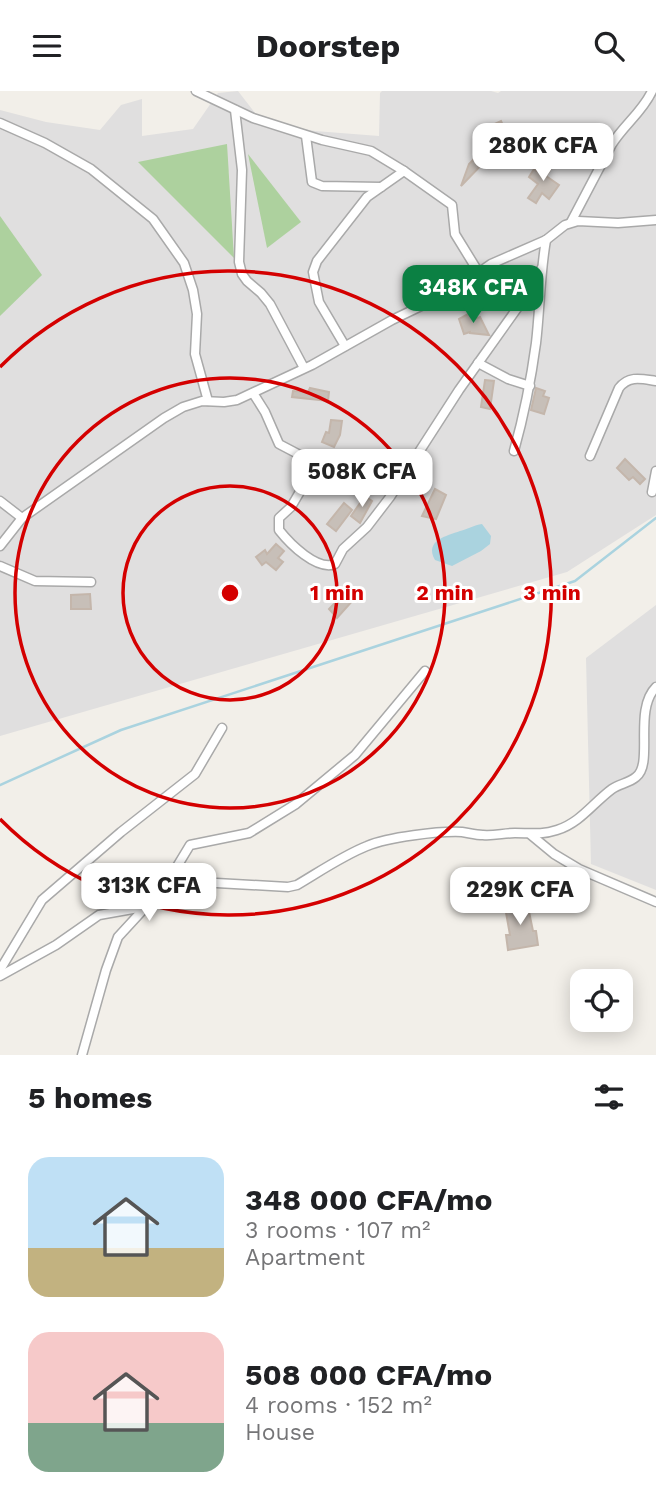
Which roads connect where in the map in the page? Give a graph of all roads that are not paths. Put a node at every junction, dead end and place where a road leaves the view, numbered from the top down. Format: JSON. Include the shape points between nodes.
{"nodes":[{"id":1,"x":196,"y":91,"type":"edge"},
{"id":2,"x":652,"y":91,"type":"edge"},
{"id":3,"x":235,"y":110,"type":"junction"},
{"id":4,"x":0,"y":124,"type":"edge"},
{"id":5,"x":306,"y":136,"type":"junction"},
{"id":6,"x":404,"y":171,"type":"junction"},
{"id":7,"x":382,"y":187,"type":"junction"},
{"id":8,"x":656,"y":221,"type":"edge"},
{"id":9,"x":571,"y":222,"type":"junction"},
{"id":10,"x":546,"y":240,"type":"junction"},
{"id":11,"x":541,"y":269,"type":"junction"},
{"id":12,"x":479,"y":273,"type":"junction"},
{"id":13,"x":345,"y":346,"type":"junction"},
{"id":14,"x":478,"y":363,"type":"junction"},
{"id":15,"x":304,"y":368,"type":"junction"},
{"id":16,"x":656,"y":381,"type":"edge"},
{"id":17,"x":530,"y":386,"type":"junction"},
{"id":18,"x":253,"y":393,"type":"junction"},
{"id":19,"x":208,"y":401,"type":"junction"},
{"id":20,"x":514,"y":451,"type":"dead end"},
{"id":21,"x":590,"y":456,"type":"dead end"},
{"id":22,"x":656,"y":471,"type":"edge"},
{"id":23,"x":652,"y":492,"type":"dead end"},
{"id":24,"x":0,"y":501,"type":"edge"},
{"id":25,"x":22,"y":519,"type":"junction"},
{"id":26,"x":0,"y":546,"type":"edge"},
{"id":27,"x":0,"y":566,"type":"edge"},
{"id":28,"x":91,"y":582,"type":"dead end"},
{"id":29,"x":425,"y":671,"type":"dead end"},
{"id":30,"x":656,"y":687,"type":"edge"},
{"id":31,"x":222,"y":728,"type":"dead end"},
{"id":32,"x":531,"y":835,"type":"junction"},
{"id":33,"x":160,"y":895,"type":"junction"},
{"id":34,"x":656,"y":902,"type":"edge"},
{"id":35,"x":144,"y":907,"type":"junction"},
{"id":36,"x":0,"y":970,"type":"edge"},
{"id":37,"x":0,"y":977,"type":"edge"},
{"id":38,"x":82,"y":1055,"type":"edge"}],
"edges":[{"from":1,"to":3,"type":"street"},
{"from":2,"to":9,"type":"street","via":[[618,134]]},
{"from":3,"to":5,"type":"street"},
{"from":3,"to":15,"type":"street","via":[[242,170],[239,262],[247,281],[270,304]]},
{"from":4,"to":19,"type":"street","via":[[91,169],[153,219],[184,264],[193,290],[195,354]]},
{"from":5,"to":6,"type":"street","via":[[371,151]]},
{"from":5,"to":7,"type":"street","via":[[312,182]]},
{"from":6,"to":7,"type":"street"},
{"from":6,"to":12,"type":"street","via":[[452,205],[455,234]]},
{"from":7,"to":13,"type":"street","via":[[367,197],[313,272],[319,302]]},
{"from":8,"to":9,"type":"street"},
{"from":9,"to":10,"type":"street"},
{"from":10,"to":11,"type":"street"},
{"from":10,"to":12,"type":"street"},
{"from":11,"to":14,"type":"street"},
{"from":11,"to":17,"type":"street"},
{"from":12,"to":13,"type":"street"},
{"from":13,"to":15,"type":"street"},
{"from":14,"to":17,"type":"street"},
{"from":14,"to":18,"type":"street","via":[[373,520],[343,549],[335,564],[327,567],[292,545],[279,530],[279,518],[291,507],[306,478],[298,454],[279,444]]},
{"from":15,"to":18,"type":"street"},
{"from":16,"to":21,"type":"street","via":[[639,378],[622,383]]},
{"from":17,"to":20,"type":"street"},
{"from":18,"to":19,"type":"street","via":[[230,402]]},
{"from":19,"to":25,"type":"street","via":[[189,404],[164,418]]},
{"from":22,"to":23,"type":"street"},
{"from":24,"to":25,"type":"street"},
{"from":25,"to":26,"type":"street"},
{"from":27,"to":28,"type":"street","via":[[34,581]]},
{"from":29,"to":33,"type":"street","via":[[355,755],[296,804],[249,833],[190,845]]},
{"from":30,"to":32,"type":"street","via":[[646,705],[643,759],[637,777],[612,789],[561,829]]},
{"from":31,"to":36,"type":"street","via":[[195,774],[42,900]]},
{"from":32,"to":33,"type":"street","via":[[461,832],[387,840],[367,846],[298,885],[199,882]]},
{"from":32,"to":34,"type":"street","via":[[579,869]]},
{"from":33,"to":35,"type":"street"},
{"from":35,"to":37,"type":"street","via":[[99,915]]},
{"from":35,"to":38,"type":"street","via":[[118,937],[110,956]]}]}
